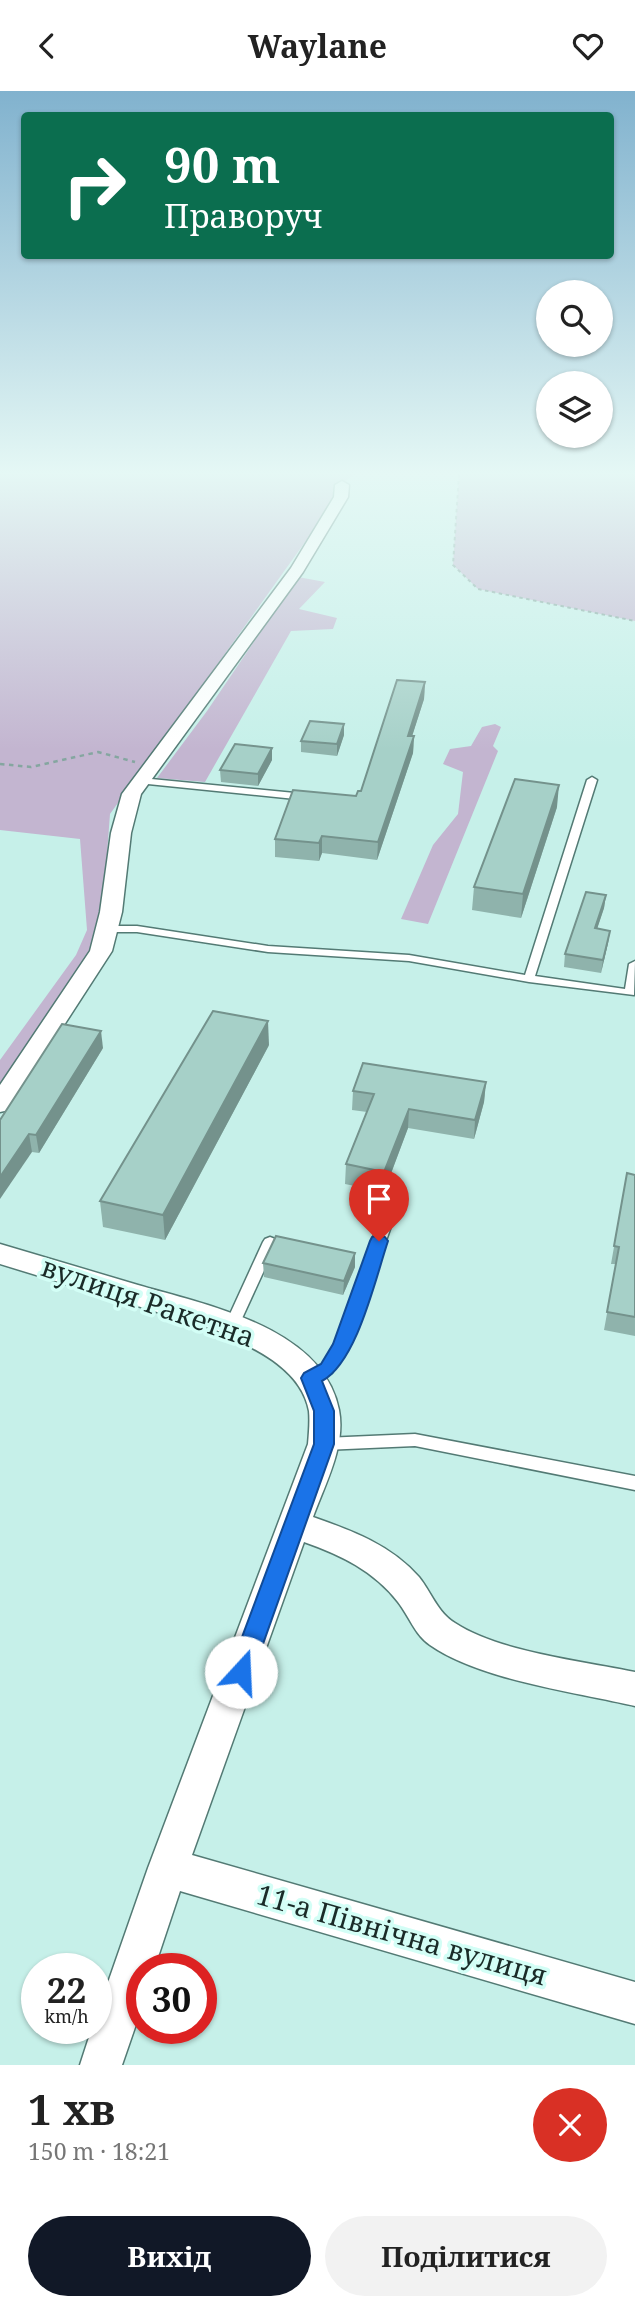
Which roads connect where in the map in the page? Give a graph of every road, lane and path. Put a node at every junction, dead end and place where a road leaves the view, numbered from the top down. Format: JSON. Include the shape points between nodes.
{"nodes":[{"id":1,"x":300,"y":566,"type":"edge"},
{"id":2,"x":454,"y":566,"type":"edge"},
{"id":3,"x":635,"y":621,"type":"edge"},
{"id":4,"x":0,"y":764,"type":"edge"},
{"id":5,"x":146,"y":774,"type":"junction"},
{"id":6,"x":592,"y":780,"type":"dead end"},
{"id":7,"x":313,"y":798,"type":"edge"},
{"id":8,"x":109,"y":929,"type":"junction"},
{"id":9,"x":635,"y":964,"type":"edge"},
{"id":10,"x":529,"y":979,"type":"junction"},
{"id":11,"x":0,"y":1104,"type":"edge"},
{"id":12,"x":388,"y":1215,"type":"dead end"},
{"id":13,"x":270,"y":1242,"type":"edge"},
{"id":14,"x":0,"y":1254,"type":"edge"},
{"id":15,"x":232,"y":1325,"type":"junction"},
{"id":16,"x":311,"y":1378,"type":"junction"},
{"id":17,"x":324,"y":1444,"type":"junction"},
{"id":18,"x":635,"y":1483,"type":"edge"},
{"id":19,"x":295,"y":1525,"type":"junction"},
{"id":20,"x":635,"y":1689,"type":"edge"},
{"id":21,"x":168,"y":1868,"type":"junction"},
{"id":22,"x":635,"y":2003,"type":"edge"},
{"id":23,"x":101,"y":2065,"type":"edge"}],
"edges":[{"from":1,"to":5,"type":"street"},
{"from":2,"to":3,"type":"path","via":[[478,589]]},
{"from":4,"to":5,"type":"path","via":[[31,767],[98,752]]},
{"from":5,"to":7,"type":"lane"},
{"from":5,"to":8,"type":"street","via":[[122,817]]},
{"from":6,"to":10,"type":"lane"},
{"from":8,"to":10,"type":"lane","via":[[268,949],[409,958]]},
{"from":8,"to":11,"type":"street","via":[[101,951]]},
{"from":9,"to":10,"type":"lane","via":[[630,993]]},
{"from":12,"to":16,"type":"lane","via":[[342,1346],[327,1369]]},
{"from":13,"to":15,"type":"lane"},
{"from":14,"to":15,"type":"street","name":"вулиця Ракетна"},
{"from":15,"to":16,"type":"street","name":"вулиця Ракетна","via":[[288,1355]]},
{"from":16,"to":17,"type":"street","name":"вулиця Ракетна","via":[[324,1411]]},
{"from":17,"to":18,"type":"lane","via":[[415,1440]]},
{"from":17,"to":19,"type":"street","name":"вулиця Ракетна"},
{"from":19,"to":20,"type":"street","via":[[359,1547],[390,1567],[440,1633],[461,1645]]},
{"from":19,"to":21,"type":"street","name":"вулиця Ракетна"},
{"from":21,"to":22,"type":"street","name":"11-а Північна вулиця"},
{"from":21,"to":23,"type":"street","name":"вулиця Ракетна"}]}
